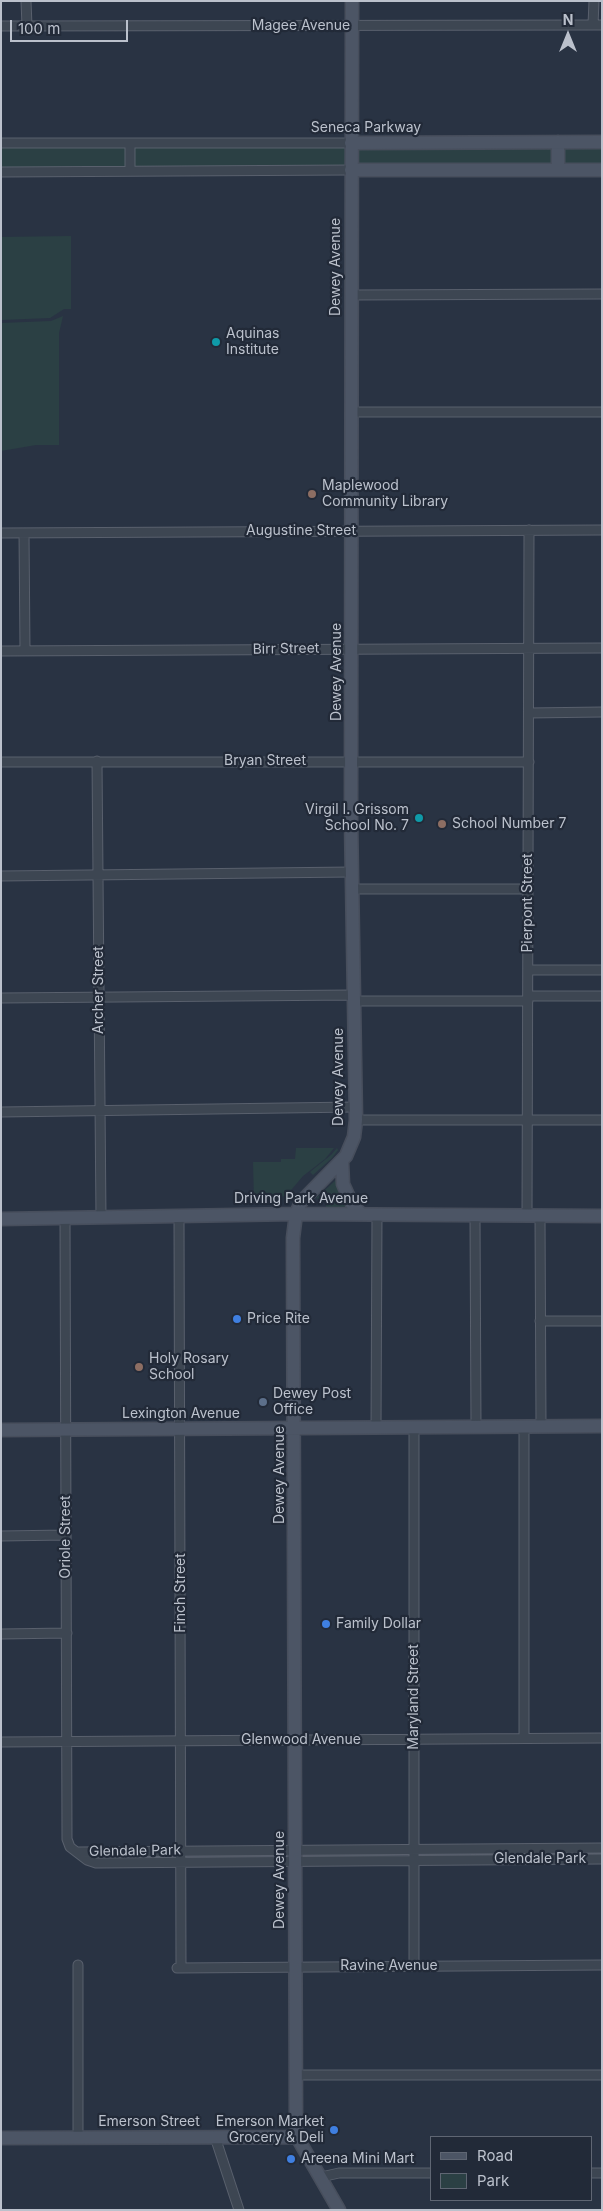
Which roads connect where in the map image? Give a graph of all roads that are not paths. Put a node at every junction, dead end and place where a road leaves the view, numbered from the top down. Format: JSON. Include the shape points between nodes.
{"nodes":[{"id":1,"x":26,"y":1,"type":"edge"},
{"id":2,"x":352,"y":1,"type":"edge"},
{"id":3,"x":594,"y":1,"type":"edge"},
{"id":4,"x":598,"y":25,"type":"edge"},
{"id":5,"x":1,"y":26,"type":"edge"},
{"id":6,"x":27,"y":26,"type":"junction"},
{"id":7,"x":352,"y":26,"type":"junction"},
{"id":8,"x":558,"y":142,"type":"junction"},
{"id":9,"x":602,"y":142,"type":"edge"},
{"id":10,"x":1,"y":143,"type":"edge"},
{"id":11,"x":130,"y":143,"type":"junction"},
{"id":12,"x":352,"y":143,"type":"junction"},
{"id":13,"x":351,"y":170,"type":"junction"},
{"id":14,"x":558,"y":170,"type":"junction"},
{"id":15,"x":602,"y":170,"type":"edge"},
{"id":16,"x":130,"y":171,"type":"junction"},
{"id":17,"x":1,"y":172,"type":"edge"},
{"id":18,"x":602,"y":294,"type":"edge"},
{"id":19,"x":352,"y":295,"type":"junction"},
{"id":20,"x":352,"y":412,"type":"junction"},
{"id":21,"x":602,"y":412,"type":"edge"},
{"id":22,"x":529,"y":530,"type":"junction"},
{"id":23,"x":602,"y":530,"type":"edge"},
{"id":24,"x":352,"y":531,"type":"junction"},
{"id":25,"x":1,"y":533,"type":"edge"},
{"id":26,"x":24,"y":533,"type":"junction"},
{"id":27,"x":352,"y":648,"type":"junction"},
{"id":28,"x":529,"y":648,"type":"junction"},
{"id":29,"x":602,"y":648,"type":"edge"},
{"id":30,"x":1,"y":651,"type":"edge"},
{"id":31,"x":25,"y":651,"type":"junction"},
{"id":32,"x":602,"y":712,"type":"edge"},
{"id":33,"x":529,"y":713,"type":"junction"},
{"id":34,"x":97,"y":761,"type":"junction"},
{"id":35,"x":352,"y":761,"type":"junction"},
{"id":36,"x":1,"y":762,"type":"edge"},
{"id":37,"x":529,"y":762,"type":"junction"},
{"id":38,"x":352,"y":872,"type":"junction"},
{"id":39,"x":98,"y":875,"type":"junction"},
{"id":40,"x":1,"y":876,"type":"edge"},
{"id":41,"x":528,"y":888,"type":"junction"},
{"id":42,"x":352,"y":889,"type":"junction"},
{"id":43,"x":528,"y":970,"type":"junction"},
{"id":44,"x":602,"y":970,"type":"edge"},
{"id":45,"x":602,"y":996,"type":"edge"},
{"id":46,"x":99,"y":997,"type":"junction"},
{"id":47,"x":1,"y":998,"type":"edge"},
{"id":48,"x":353,"y":998,"type":"junction"},
{"id":49,"x":528,"y":998,"type":"junction"},
{"id":50,"x":100,"y":1111,"type":"junction"},
{"id":51,"x":1,"y":1112,"type":"edge"},
{"id":52,"x":356,"y":1114,"type":"junction"},
{"id":53,"x":528,"y":1120,"type":"junction"},
{"id":54,"x":602,"y":1120,"type":"edge"},
{"id":55,"x":342,"y":1162,"type":"junction"},
{"id":56,"x":296,"y":1214,"type":"junction"},
{"id":57,"x":361,"y":1214,"type":"junction"},
{"id":58,"x":377,"y":1214,"type":"junction"},
{"id":59,"x":475,"y":1216,"type":"junction"},
{"id":60,"x":534,"y":1216,"type":"junction"},
{"id":61,"x":602,"y":1216,"type":"edge"},
{"id":62,"x":179,"y":1217,"type":"junction"},
{"id":63,"x":64,"y":1218,"type":"junction"},
{"id":64,"x":101,"y":1218,"type":"junction"},
{"id":65,"x":1,"y":1219,"type":"edge"},
{"id":66,"x":540,"y":1321,"type":"junction"},
{"id":67,"x":602,"y":1321,"type":"edge"},
{"id":68,"x":524,"y":1426,"type":"junction"},
{"id":69,"x":541,"y":1426,"type":"junction"},
{"id":70,"x":602,"y":1426,"type":"edge"},
{"id":71,"x":414,"y":1427,"type":"junction"},
{"id":72,"x":476,"y":1427,"type":"junction"},
{"id":73,"x":295,"y":1428,"type":"junction"},
{"id":74,"x":376,"y":1428,"type":"junction"},
{"id":75,"x":181,"y":1429,"type":"junction"},
{"id":76,"x":1,"y":1430,"type":"edge"},
{"id":77,"x":66,"y":1430,"type":"junction"},
{"id":78,"x":66,"y":1535,"type":"junction"},
{"id":79,"x":1,"y":1536,"type":"edge"},
{"id":80,"x":66,"y":1633,"type":"junction"},
{"id":81,"x":1,"y":1634,"type":"edge"},
{"id":82,"x":524,"y":1738,"type":"junction"},
{"id":83,"x":602,"y":1738,"type":"edge"},
{"id":84,"x":414,"y":1739,"type":"junction"},
{"id":85,"x":295,"y":1740,"type":"junction"},
{"id":86,"x":181,"y":1741,"type":"junction"},
{"id":87,"x":1,"y":1742,"type":"edge"},
{"id":88,"x":67,"y":1742,"type":"junction"},
{"id":89,"x":602,"y":1848,"type":"edge"},
{"id":90,"x":414,"y":1849,"type":"junction"},
{"id":91,"x":181,"y":1851,"type":"junction"},
{"id":92,"x":76,"y":1852,"type":"junction"},
{"id":93,"x":295,"y":1855,"type":"junction"},
{"id":94,"x":602,"y":1858,"type":"edge"},
{"id":95,"x":414,"y":1860,"type":"junction"},
{"id":96,"x":181,"y":1862,"type":"junction"},
{"id":97,"x":602,"y":1965,"type":"edge"},
{"id":98,"x":78,"y":1966,"type":"dead end"},
{"id":99,"x":414,"y":1966,"type":"junction"},
{"id":100,"x":296,"y":1967,"type":"junction"},
{"id":101,"x":178,"y":1968,"type":"joint"},
{"id":102,"x":296,"y":2075,"type":"junction"},
{"id":103,"x":602,"y":2075,"type":"edge"},
{"id":104,"x":78,"y":2137,"type":"junction"},
{"id":105,"x":215,"y":2137,"type":"junction"},
{"id":106,"x":297,"y":2137,"type":"junction"},
{"id":107,"x":1,"y":2138,"type":"edge"},
{"id":108,"x":430,"y":2173,"type":"edge"},
{"id":109,"x":321,"y":2177,"type":"junction"},
{"id":110,"x":239,"y":2210,"type":"edge"},
{"id":111,"x":339,"y":2210,"type":"edge"}],
"edges":[{"from":1,"to":6,"type":"street"},
{"from":2,"to":7,"type":"street","name":"Dewey Avenue"},
{"from":3,"to":4,"type":"street"},
{"from":4,"to":7,"type":"street","name":"Magee Avenue"},
{"from":5,"to":6,"type":"street","name":"Magee Avenue"},
{"from":6,"to":7,"type":"street","name":"Magee Avenue"},
{"from":7,"to":12,"type":"street","name":"Dewey Avenue"},
{"from":8,"to":9,"type":"street","name":"Seneca Parkway"},
{"from":8,"to":12,"type":"street","name":"Seneca Parkway"},
{"from":8,"to":14,"type":"street"},
{"from":10,"to":11,"type":"street","name":"Seneca Parkway"},
{"from":11,"to":12,"type":"street","name":"Seneca Parkway"},
{"from":11,"to":16,"type":"street"},
{"from":12,"to":13,"type":"street","name":"Dewey Avenue"},
{"from":13,"to":14,"type":"street"},
{"from":13,"to":16,"type":"street"},
{"from":13,"to":19,"type":"street","name":"Dewey Avenue"},
{"from":14,"to":15,"type":"street"},
{"from":16,"to":17,"type":"street"},
{"from":18,"to":19,"type":"street"},
{"from":19,"to":20,"type":"street","name":"Dewey Avenue"},
{"from":20,"to":21,"type":"street"},
{"from":20,"to":24,"type":"street","name":"Dewey Avenue"},
{"from":22,"to":23,"type":"street","name":"Augustine Street"},
{"from":22,"to":24,"type":"street","name":"Augustine Street"},
{"from":22,"to":28,"type":"street","name":"Pierpont Street"},
{"from":24,"to":26,"type":"street","name":"Augustine Street"},
{"from":24,"to":27,"type":"street","name":"Dewey Avenue"},
{"from":25,"to":26,"type":"street","name":"Augustine Street"},
{"from":26,"to":31,"type":"street"},
{"from":27,"to":28,"type":"street","name":"Birr Street"},
{"from":27,"to":31,"type":"street","name":"Birr Street"},
{"from":27,"to":35,"type":"street","name":"Dewey Avenue"},
{"from":28,"to":29,"type":"street","name":"Birr Street"},
{"from":28,"to":33,"type":"street","name":"Pierpont Street"},
{"from":30,"to":31,"type":"street","name":"Birr Street"},
{"from":32,"to":33,"type":"street"},
{"from":33,"to":37,"type":"street","name":"Pierpont Street"},
{"from":34,"to":35,"type":"street","name":"Bryan Street"},
{"from":34,"to":36,"type":"street","name":"Bryan Street"},
{"from":34,"to":39,"type":"street","name":"Archer Street"},
{"from":35,"to":37,"type":"street","name":"Bryan Street"},
{"from":35,"to":38,"type":"street","name":"Dewey Avenue"},
{"from":37,"to":41,"type":"street","name":"Pierpont Street"},
{"from":38,"to":39,"type":"street"},
{"from":38,"to":42,"type":"street","name":"Dewey Avenue"},
{"from":39,"to":40,"type":"street"},
{"from":39,"to":46,"type":"street","name":"Archer Street"},
{"from":41,"to":42,"type":"street"},
{"from":41,"to":43,"type":"street","name":"Pierpont Street"},
{"from":42,"to":48,"type":"street","name":"Dewey Avenue"},
{"from":43,"to":44,"type":"street"},
{"from":43,"to":49,"type":"street","name":"Pierpont Street"},
{"from":45,"to":49,"type":"street"},
{"from":46,"to":47,"type":"street"},
{"from":46,"to":48,"type":"street"},
{"from":46,"to":50,"type":"street","name":"Archer Street"},
{"from":48,"to":49,"type":"street"},
{"from":48,"to":52,"type":"street","name":"Dewey Avenue"},
{"from":49,"to":53,"type":"street","name":"Pierpont Street"},
{"from":50,"to":51,"type":"street"},
{"from":50,"to":52,"type":"street"},
{"from":50,"to":64,"type":"street","name":"Archer Street"},
{"from":52,"to":53,"type":"street"},
{"from":52,"to":55,"type":"street","name":"Dewey Avenue","via":[[352,1144]]},
{"from":53,"to":54,"type":"street"},
{"from":53,"to":60,"type":"street","name":"Pierpont Street"},
{"from":55,"to":56,"type":"street","name":"Dewey Avenue","via":[[305,1196]]},
{"from":55,"to":57,"type":"street","via":[[343,1184],[352,1204]]},
{"from":56,"to":57,"type":"street","name":"Driving Park Avenue"},
{"from":56,"to":62,"type":"street","name":"Driving Park Avenue"},
{"from":56,"to":73,"type":"street","name":"Dewey Avenue","via":[[293,1238]]},
{"from":57,"to":58,"type":"street","name":"Driving Park Avenue"},
{"from":58,"to":59,"type":"street","name":"Driving Park Avenue"},
{"from":58,"to":74,"type":"street"},
{"from":59,"to":60,"type":"street","name":"Driving Park Avenue"},
{"from":59,"to":72,"type":"street"},
{"from":60,"to":61,"type":"street","name":"Driving Park Avenue"},
{"from":60,"to":66,"type":"street","name":"Pierpont Street"},
{"from":62,"to":64,"type":"street","name":"Driving Park Avenue"},
{"from":62,"to":75,"type":"street","name":"Finch Street"},
{"from":63,"to":64,"type":"street","name":"Driving Park Avenue"},
{"from":63,"to":65,"type":"street","name":"Driving Park Avenue"},
{"from":63,"to":77,"type":"street","name":"Oriole Street"},
{"from":66,"to":67,"type":"street"},
{"from":66,"to":69,"type":"street","name":"Pierpont Street"},
{"from":68,"to":69,"type":"street","name":"Lexington Avenue"},
{"from":68,"to":72,"type":"street","name":"Lexington Avenue"},
{"from":68,"to":82,"type":"street"},
{"from":69,"to":70,"type":"street","name":"Lexington Avenue"},
{"from":71,"to":72,"type":"street","name":"Lexington Avenue"},
{"from":71,"to":74,"type":"street","name":"Lexington Avenue"},
{"from":71,"to":84,"type":"street","name":"Maryland Street"},
{"from":73,"to":74,"type":"street","name":"Lexington Avenue"},
{"from":73,"to":75,"type":"street","name":"Lexington Avenue"},
{"from":73,"to":85,"type":"street","name":"Dewey Avenue"},
{"from":75,"to":77,"type":"street","name":"Lexington Avenue"},
{"from":75,"to":86,"type":"street","name":"Finch Street"},
{"from":76,"to":77,"type":"street","name":"Lexington Avenue"},
{"from":77,"to":78,"type":"street","name":"Oriole Street"},
{"from":78,"to":79,"type":"street"},
{"from":78,"to":80,"type":"street","name":"Oriole Street"},
{"from":80,"to":81,"type":"street"},
{"from":80,"to":88,"type":"street","name":"Oriole Street"},
{"from":82,"to":83,"type":"street","name":"Glenwood Avenue"},
{"from":82,"to":84,"type":"street","name":"Glenwood Avenue"},
{"from":84,"to":85,"type":"street","name":"Glenwood Avenue"},
{"from":84,"to":90,"type":"street","name":"Maryland Street"},
{"from":85,"to":86,"type":"street","name":"Glenwood Avenue"},
{"from":85,"to":93,"type":"street","name":"Dewey Avenue"},
{"from":86,"to":88,"type":"street","name":"Glenwood Avenue"},
{"from":86,"to":91,"type":"street","name":"Finch Street"},
{"from":87,"to":88,"type":"street","name":"Glenwood Avenue"},
{"from":88,"to":92,"type":"street","name":"Oriole Street","via":[[67,1839]]},
{"from":89,"to":90,"type":"street","name":"Glendale Park"},
{"from":90,"to":93,"type":"street","name":"Glendale Park"},
{"from":90,"to":95,"type":"street","name":"Maryland Street"},
{"from":91,"to":92,"type":"street","name":"Glendale Park"},
{"from":91,"to":93,"type":"street","name":"Glendale Park"},
{"from":91,"to":96,"type":"street","name":"Finch Street"},
{"from":92,"to":96,"type":"street","name":"Glendale Park","via":[[93,1862]]},
{"from":93,"to":95,"type":"street","name":"Glendale Park"},
{"from":93,"to":96,"type":"street","name":"Glendale Park"},
{"from":93,"to":100,"type":"street","name":"Dewey Avenue"},
{"from":94,"to":95,"type":"street","name":"Glendale Park"},
{"from":95,"to":99,"type":"street","name":"Maryland Street"},
{"from":96,"to":101,"type":"street","name":"Finch Street"},
{"from":97,"to":99,"type":"street","name":"Ravine Avenue"},
{"from":98,"to":104,"type":"street"},
{"from":99,"to":100,"type":"street","name":"Ravine Avenue"},
{"from":100,"to":101,"type":"street","name":"Ravine Avenue"},
{"from":100,"to":102,"type":"street","name":"Dewey Avenue"},
{"from":102,"to":103,"type":"street"},
{"from":102,"to":106,"type":"street","name":"Dewey Avenue"},
{"from":104,"to":105,"type":"street","name":"Emerson Street"},
{"from":104,"to":107,"type":"street","name":"Emerson Street"},
{"from":105,"to":106,"type":"street","name":"Emerson Street"},
{"from":105,"to":110,"type":"street"},
{"from":106,"to":109,"type":"street"},
{"from":108,"to":109,"type":"street","via":[[339,2173]]},
{"from":109,"to":111,"type":"street"}]}
